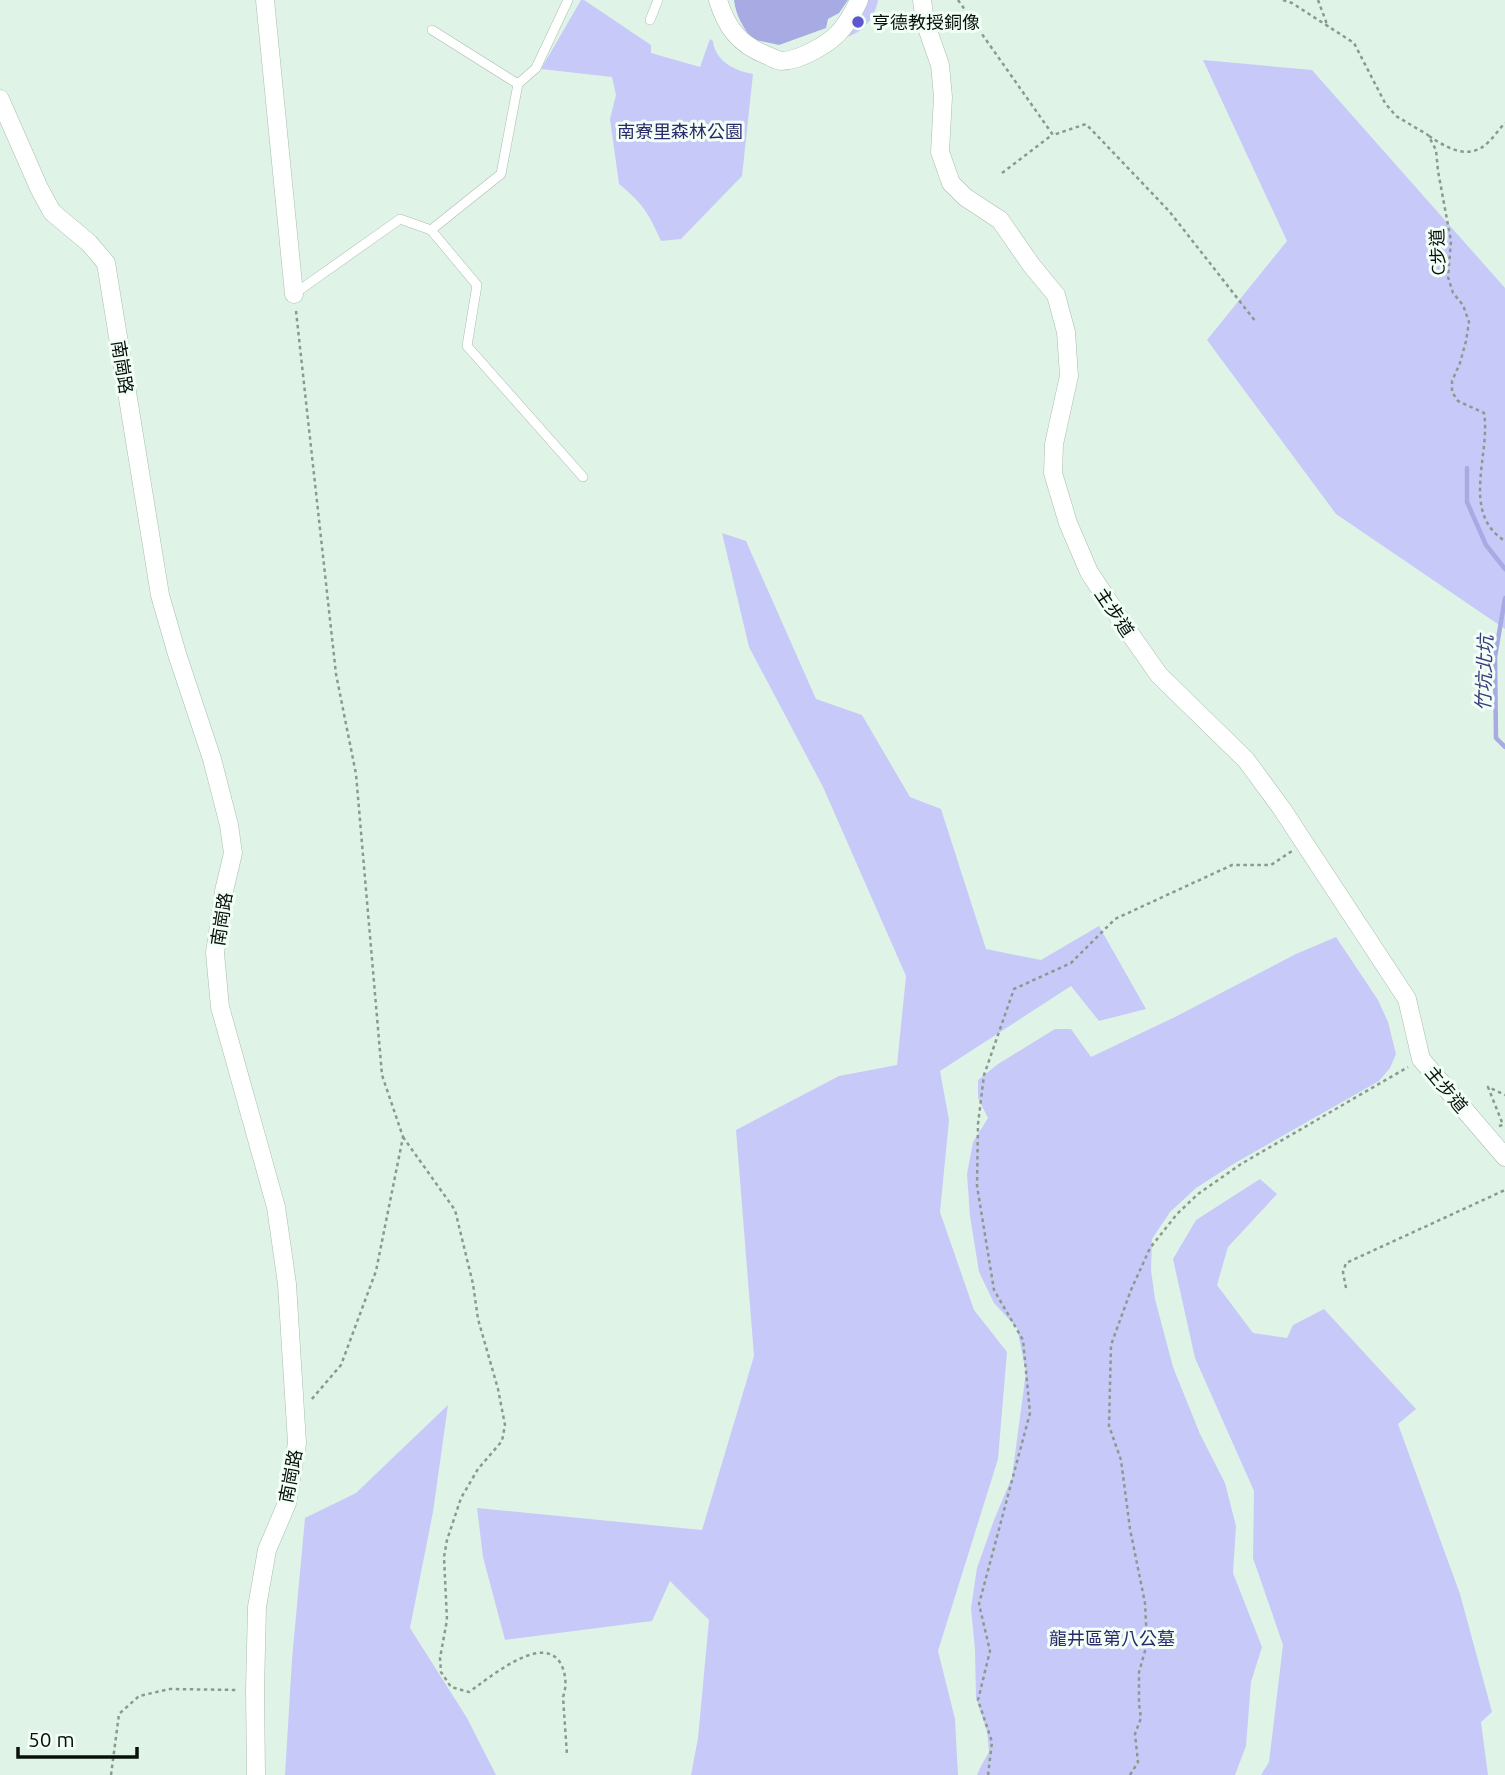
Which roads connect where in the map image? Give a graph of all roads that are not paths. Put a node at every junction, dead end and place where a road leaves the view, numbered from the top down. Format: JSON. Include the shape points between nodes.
{"nodes":[{"id":1,"x":265,"y":0,"type":"edge"},
{"id":2,"x":568,"y":0,"type":"edge"},
{"id":3,"x":659,"y":0,"type":"edge"},
{"id":4,"x":718,"y":0,"type":"edge"},
{"id":5,"x":859,"y":0,"type":"edge"},
{"id":6,"x":922,"y":0,"type":"edge"},
{"id":7,"x":650,"y":20,"type":"dead end"},
{"id":8,"x":432,"y":30,"type":"dead end"},
{"id":9,"x":519,"y":84,"type":"junction"},
{"id":10,"x":0,"y":99,"type":"edge"},
{"id":11,"x":431,"y":230,"type":"junction"},
{"id":12,"x":294,"y":294,"type":"joint"},
{"id":13,"x":583,"y":477,"type":"dead end"},
{"id":14,"x":1505,"y":1157,"type":"edge"},
{"id":15,"x":256,"y":1775,"type":"edge"}],
"edges":[{"from":1,"to":12,"type":"street"},
{"from":2,"to":9,"type":"lane","via":[[536,68]]},
{"from":3,"to":7,"type":"lane"},
{"from":4,"to":5,"type":"street","via":[[724,19],[743,43],[779,61],[799,58],[824,44],[841,30]]},
{"from":6,"to":14,"type":"street","name":"主步道","via":[[940,65],[940,152],[951,183],[1000,220],[1056,295],[1066,331],[1069,376],[1054,444],[1053,473],[1089,572],[1159,675],[1245,760],[1282,809],[1407,999],[1422,1059]]},
{"from":8,"to":9,"type":"lane"},
{"from":9,"to":11,"type":"lane","via":[[501,174]]},
{"from":10,"to":15,"type":"street","name":"南崗路","via":[[52,212],[106,263],[160,595],[229,825],[233,853],[215,953],[220,1007],[276,1207],[287,1284],[297,1443],[287,1503],[267,1550],[257,1607]]},
{"from":11,"to":12,"type":"lane","via":[[400,219]]},
{"from":11,"to":13,"type":"lane","via":[[477,285],[467,346]]}]}
